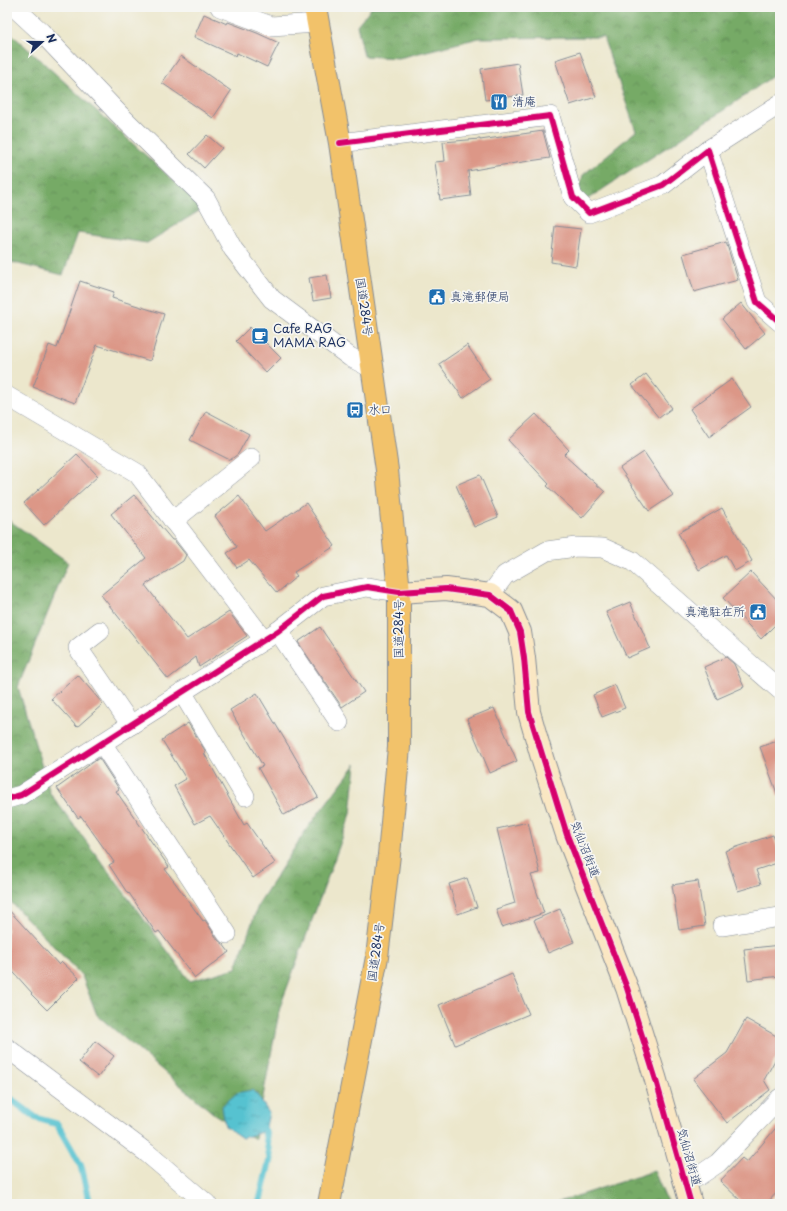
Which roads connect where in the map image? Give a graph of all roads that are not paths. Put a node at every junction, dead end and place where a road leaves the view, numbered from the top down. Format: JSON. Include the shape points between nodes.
{"nodes":[{"id":1,"x":14,"y":7,"type":"edge"},
{"id":2,"x":220,"y":7,"type":"edge"},
{"id":3,"x":316,"y":15,"type":"edge"},
{"id":4,"x":780,"y":104,"type":"edge"},
{"id":5,"x":340,"y":143,"type":"junction"},
{"id":6,"x":708,"y":150,"type":"junction"},
{"id":7,"x":780,"y":322,"type":"edge"},
{"id":8,"x":373,"y":369,"type":"junction"},
{"id":9,"x":7,"y":396,"type":"edge"},
{"id":10,"x":251,"y":458,"type":"dead end"},
{"id":11,"x":173,"y":521,"type":"junction"},
{"id":12,"x":399,"y":592,"type":"junction"},
{"id":13,"x":490,"y":595,"type":"junction"},
{"id":14,"x":100,"y":631,"type":"dead end"},
{"id":15,"x":271,"y":635,"type":"junction"},
{"id":16,"x":780,"y":690,"type":"edge"},
{"id":17,"x":182,"y":692,"type":"junction"},
{"id":18,"x":338,"y":722,"type":"dead end"},
{"id":19,"x":131,"y":725,"type":"junction"},
{"id":20,"x":102,"y":743,"type":"junction"},
{"id":21,"x":245,"y":796,"type":"dead end"},
{"id":22,"x":7,"y":799,"type":"edge"},
{"id":23,"x":780,"y":917,"type":"edge"},
{"id":24,"x":722,"y":926,"type":"dead end"},
{"id":25,"x":227,"y":934,"type":"dead end"},
{"id":26,"x":7,"y":1048,"type":"edge"},
{"id":27,"x":780,"y":1098,"type":"edge"},
{"id":28,"x":684,"y":1182,"type":"junction"},
{"id":29,"x":207,"y":1204,"type":"edge"},
{"id":30,"x":329,"y":1204,"type":"edge"},
{"id":31,"x":691,"y":1204,"type":"edge"}],
"edges":[{"from":1,"to":8,"type":"street","via":[[206,199],[233,249],[272,299],[350,357]]},
{"from":2,"to":3,"type":"street","via":[[271,26]]},
{"from":3,"to":5,"type":"highway","name":"国道284号"},
{"from":4,"to":6,"type":"street"},
{"from":5,"to":6,"type":"street","via":[[550,116],[572,197],[589,213],[664,185]]},
{"from":5,"to":8,"type":"highway","name":"国道284号"},
{"from":6,"to":7,"type":"street","via":[[757,302]]},
{"from":8,"to":12,"type":"highway","name":"国道284号","via":[[387,470]]},
{"from":9,"to":11,"type":"street","via":[[137,473]]},
{"from":10,"to":11,"type":"street"},
{"from":11,"to":15,"type":"street"},
{"from":12,"to":13,"type":"street","name":"気仙沼街道","via":[[446,589]]},
{"from":12,"to":15,"type":"street","via":[[366,587],[323,596]]},
{"from":12,"to":30,"type":"highway","name":"国道284号","via":[[399,747],[389,855],[377,957]]},
{"from":13,"to":16,"type":"street","via":[[505,575],[547,551],[576,547],[603,548],[632,561]]},
{"from":13,"to":28,"type":"street","name":"気仙沼街道","via":[[511,611],[520,632],[529,712],[567,836],[627,988]]},
{"from":14,"to":19,"type":"street","via":[[78,648]]},
{"from":15,"to":17,"type":"street"},
{"from":15,"to":18,"type":"street"},
{"from":17,"to":19,"type":"street"},
{"from":17,"to":21,"type":"street"},
{"from":19,"to":20,"type":"street"},
{"from":20,"to":22,"type":"street","via":[[21,795]]},
{"from":20,"to":25,"type":"street"},
{"from":23,"to":24,"type":"street"},
{"from":26,"to":29,"type":"street","via":[[147,1153]]},
{"from":27,"to":28,"type":"street","via":[[718,1163]]},
{"from":28,"to":31,"type":"street","name":"気仙沼街道"}]}
